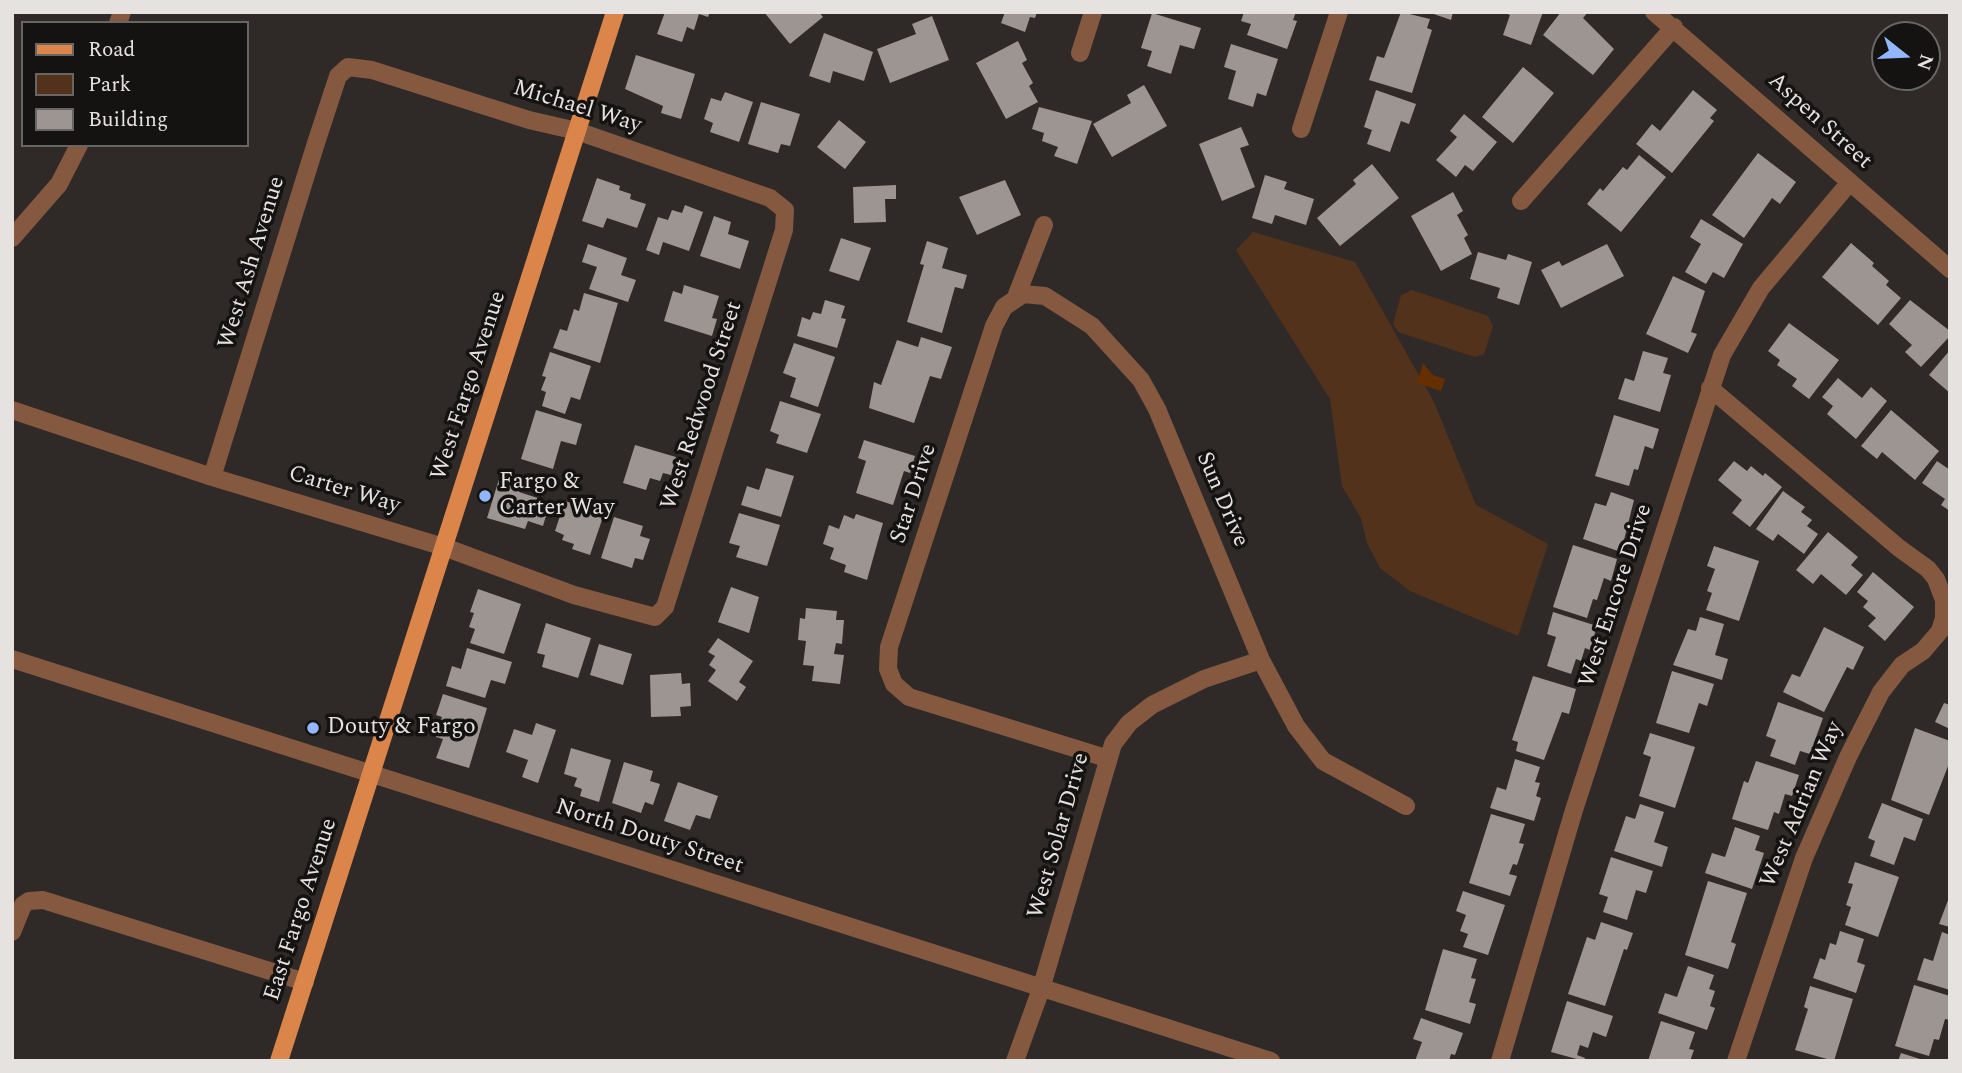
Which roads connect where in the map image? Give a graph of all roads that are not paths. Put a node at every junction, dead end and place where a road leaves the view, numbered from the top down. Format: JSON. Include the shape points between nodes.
{"nodes":[{"id":1,"x":615,"y":12,"type":"edge"},
{"id":2,"x":1093,"y":12,"type":"edge"},
{"id":3,"x":1339,"y":12,"type":"edge"},
{"id":4,"x":1654,"y":12,"type":"edge"},
{"id":5,"x":1674,"y":27,"type":"junction"},
{"id":6,"x":1080,"y":53,"type":"dead end"},
{"id":7,"x":348,"y":67,"type":"joint"},
{"id":8,"x":1301,"y":129,"type":"dead end"},
{"id":9,"x":577,"y":131,"type":"junction"},
{"id":10,"x":78,"y":147,"type":"edge"},
{"id":11,"x":1850,"y":182,"type":"junction"},
{"id":12,"x":1521,"y":201,"type":"dead end"},
{"id":13,"x":785,"y":210,"type":"joint"},
{"id":14,"x":1044,"y":225,"type":"dead end"},
{"id":15,"x":12,"y":238,"type":"edge"},
{"id":16,"x":1950,"y":269,"type":"edge"},
{"id":17,"x":1016,"y":297,"type":"junction"},
{"id":18,"x":1710,"y":388,"type":"junction"},
{"id":19,"x":12,"y":410,"type":"edge"},
{"id":20,"x":212,"y":477,"type":"junction"},
{"id":21,"x":444,"y":547,"type":"junction"},
{"id":22,"x":660,"y":615,"type":"joint"},
{"id":23,"x":12,"y":659,"type":"edge"},
{"id":24,"x":1261,"y":660,"type":"junction"},
{"id":25,"x":1106,"y":758,"type":"junction"},
{"id":26,"x":370,"y":775,"type":"junction"},
{"id":27,"x":1406,"y":806,"type":"dead end"},
{"id":28,"x":12,"y":932,"type":"edge"},
{"id":29,"x":305,"y":982,"type":"junction"},
{"id":30,"x":1041,"y":989,"type":"junction"},
{"id":31,"x":279,"y":1061,"type":"edge"},
{"id":32,"x":1015,"y":1061,"type":"edge"},
{"id":33,"x":1271,"y":1061,"type":"edge"},
{"id":34,"x":1500,"y":1061,"type":"edge"},
{"id":35,"x":1736,"y":1061,"type":"edge"}],
"edges":[{"from":1,"to":9,"type":"main road","name":"West Fargo Avenue"},
{"from":2,"to":6,"type":"street"},
{"from":3,"to":8,"type":"street"},
{"from":4,"to":5,"type":"street","name":"Aspen Street"},
{"from":5,"to":11,"type":"street","name":"Aspen Street"},
{"from":5,"to":12,"type":"street"},
{"from":7,"to":9,"type":"street","name":"Michael Way","via":[[372,70]]},
{"from":7,"to":20,"type":"street","name":"West Ash Avenue","via":[[338,76]]},
{"from":9,"to":13,"type":"street","name":"Michael Way","via":[[771,198]]},
{"from":9,"to":21,"type":"main road","name":"West Fargo Avenue"},
{"from":10,"to":15,"type":"street","via":[[59,184]]},
{"from":11,"to":16,"type":"street","name":"Aspen Street"},
{"from":11,"to":18,"type":"street","name":"West Encore Drive","via":[[1761,288],[1730,338]]},
{"from":13,"to":22,"type":"street","name":"West Redwood Street","via":[[784,230]]},
{"from":14,"to":17,"type":"street"},
{"from":17,"to":24,"type":"street","name":"Sun Drive","via":[[1045,296],[1092,326],[1141,380]]},
{"from":17,"to":25,"type":"street","name":"Star Drive","via":[[1004,307],[994,326],[887,655],[888,669],[894,684],[909,697]]},
{"from":18,"to":34,"type":"street","name":"West Encore Drive","via":[[1574,810]]},
{"from":18,"to":35,"type":"street","name":"West Adrian Way","via":[[1928,569],[1942,590],[1944,618],[1940,631],[1923,651],[1902,665],[1877,698],[1804,858]]},
{"from":19,"to":20,"type":"street","name":"Carter Way"},
{"from":20,"to":21,"type":"street","name":"Carter Way"},
{"from":21,"to":22,"type":"street","name":"Carter Way","via":[[574,595],[648,617]]},
{"from":21,"to":26,"type":"main road","name":"West Fargo Avenue"},
{"from":23,"to":26,"type":"street","name":"North Douty Street"},
{"from":24,"to":25,"type":"street","name":"West Solar Drive","via":[[1204,679],[1152,705],[1120,733]]},
{"from":24,"to":27,"type":"street","name":"Sun Drive","via":[[1296,726],[1323,761]]},
{"from":25,"to":30,"type":"street","name":"West Solar Drive"},
{"from":26,"to":29,"type":"main road","name":"East Fargo Avenue"},
{"from":26,"to":30,"type":"street","name":"North Douty Street"},
{"from":28,"to":29,"type":"street","via":[[19,911],[29,901],[43,900]]},
{"from":29,"to":31,"type":"main road","name":"East Fargo Avenue"},
{"from":30,"to":32,"type":"street","name":"West Solar Drive"},
{"from":30,"to":33,"type":"street","name":"North Douty Street"}]}
